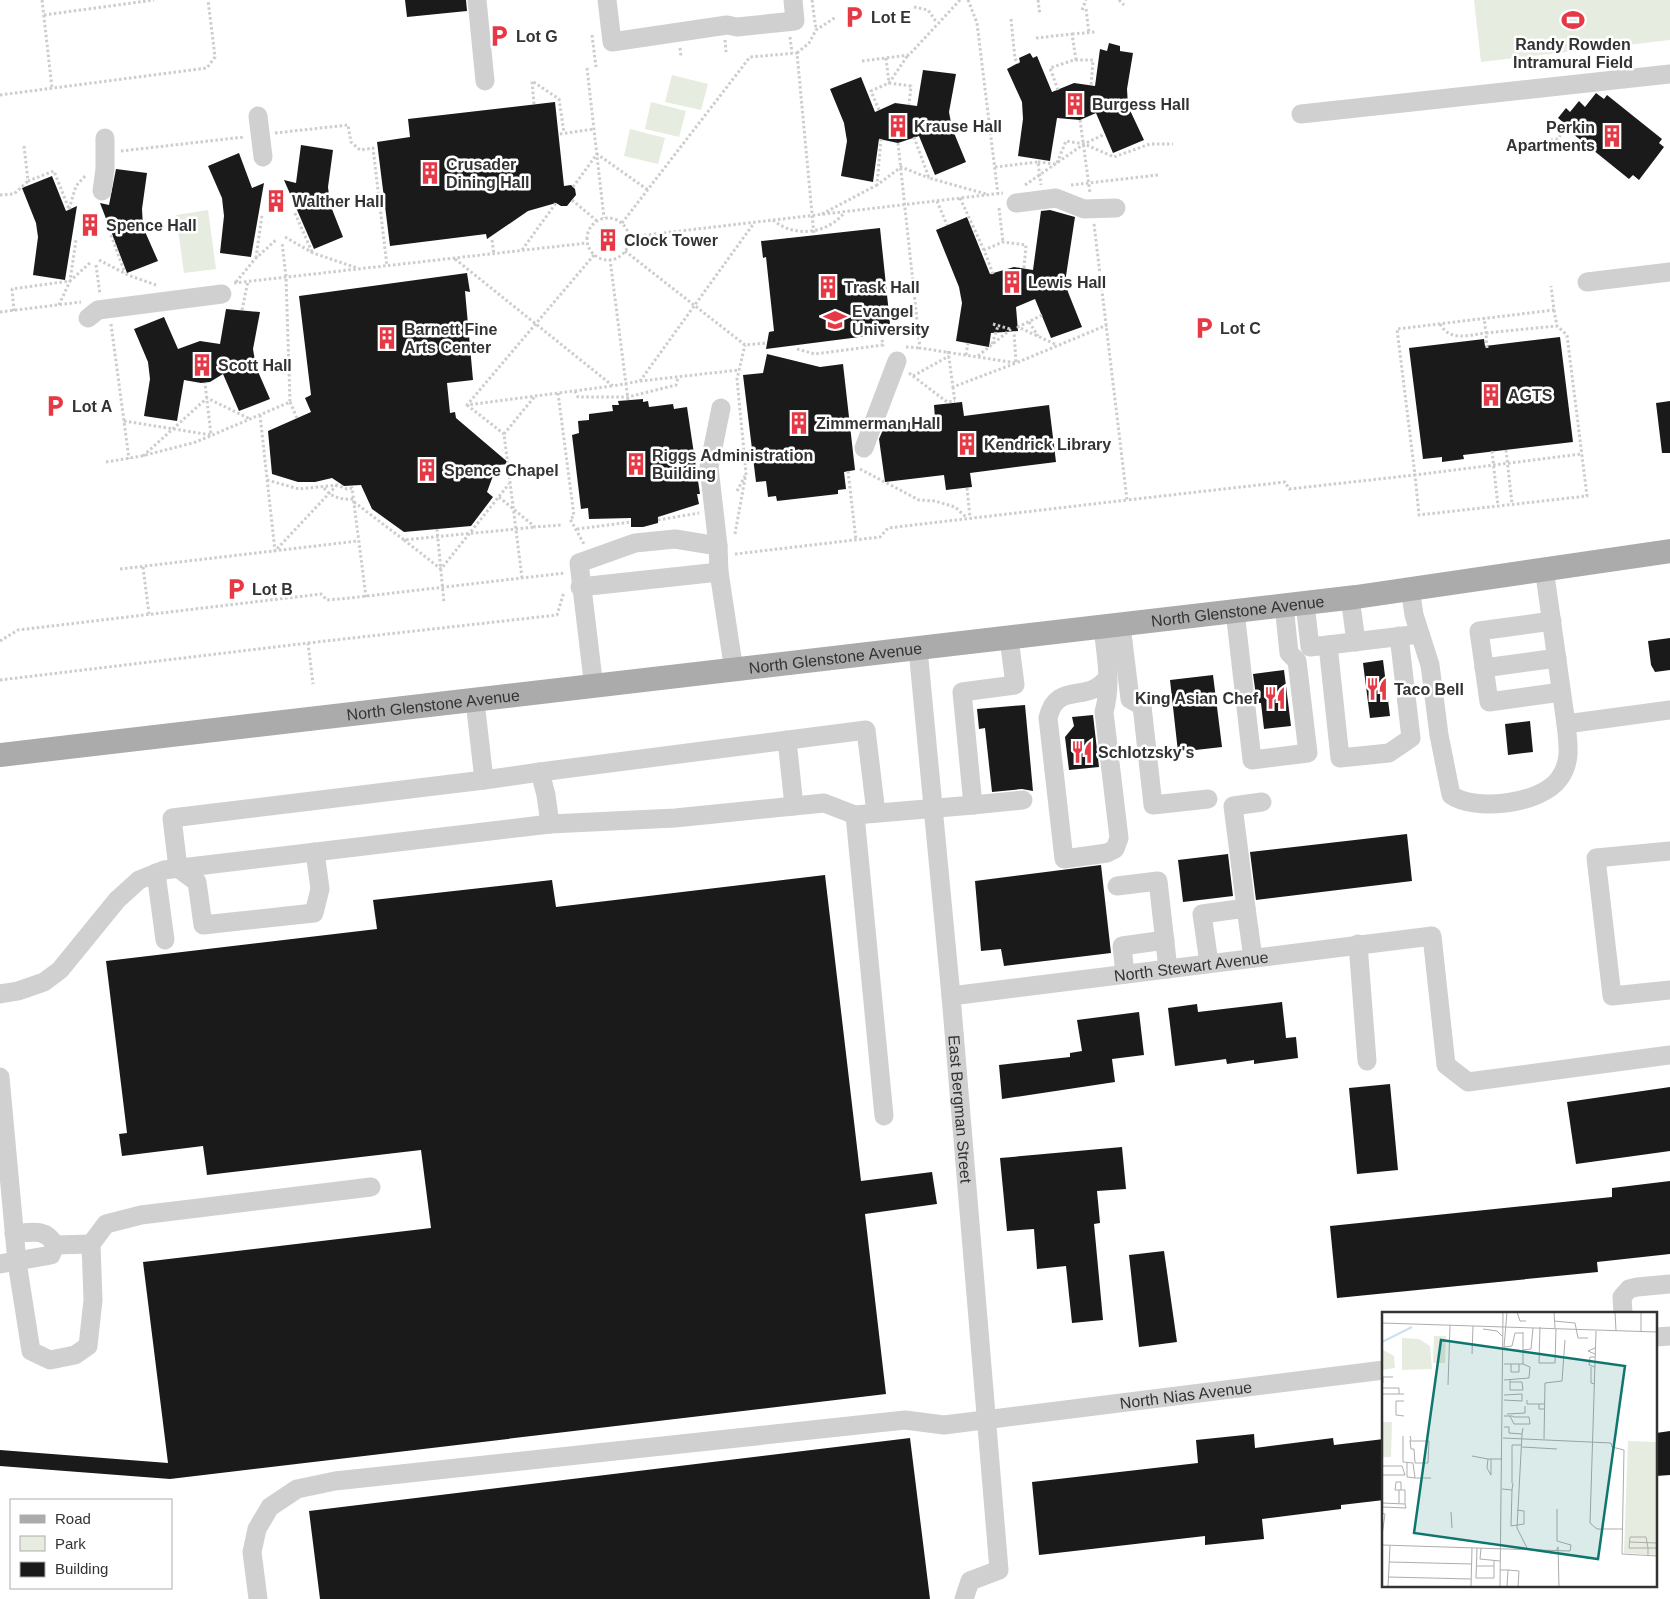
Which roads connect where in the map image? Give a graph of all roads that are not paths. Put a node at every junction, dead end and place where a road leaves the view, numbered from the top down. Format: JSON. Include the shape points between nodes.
{"nodes":[{"id":1,"x":477,"y":0,"type":"edge"},
{"id":2,"x":607,"y":0,"type":"edge"},
{"id":3,"x":793,"y":0,"type":"edge"},
{"id":4,"x":1670,"y":74,"type":"edge"},
{"id":5,"x":485,"y":81,"type":"dead end"},
{"id":6,"x":1301,"y":114,"type":"dead end"},
{"id":7,"x":258,"y":116,"type":"dead end"},
{"id":8,"x":105,"y":138,"type":"dead end"},
{"id":9,"x":263,"y":157,"type":"dead end"},
{"id":10,"x":102,"y":191,"type":"dead end"},
{"id":11,"x":1015,"y":194,"type":"road end"},
{"id":12,"x":1116,"y":208,"type":"dead end"},
{"id":13,"x":1670,"y":272,"type":"edge"},
{"id":14,"x":1587,"y":282,"type":"dead end"},
{"id":15,"x":229,"y":287,"type":"road end"},
{"id":16,"x":86,"y":310,"type":"road end"},
{"id":17,"x":897,"y":361,"type":"road end"},
{"id":18,"x":721,"y":408,"type":"dead end"},
{"id":19,"x":864,"y":448,"type":"dead end"},
{"id":20,"x":718,"y":546,"type":"junction"},
{"id":21,"x":1670,"y":551,"type":"edge"},
{"id":22,"x":1544,"y":568,"type":"junction"},
{"id":23,"x":719,"y":572,"type":"junction"},
{"id":24,"x":572,"y":588,"type":"junction"},
{"id":25,"x":1410,"y":588,"type":"junction"},
{"id":26,"x":1350,"y":597,"type":"junction"},
{"id":27,"x":1295,"y":604,"type":"junction"},
{"id":28,"x":1235,"y":611,"type":"junction"},
{"id":29,"x":1552,"y":622,"type":"junction"},
{"id":30,"x":1112,"y":626,"type":"junction"},
{"id":31,"x":1420,"y":634,"type":"junction"},
{"id":32,"x":1393,"y":637,"type":"junction"},
{"id":33,"x":1009,"y":638,"type":"junction"},
{"id":34,"x":1356,"y":642,"type":"junction"},
{"id":35,"x":1328,"y":645,"type":"junction"},
{"id":36,"x":918,"y":649,"type":"junction"},
{"id":37,"x":1557,"y":658,"type":"junction"},
{"id":38,"x":1484,"y":668,"type":"junction"},
{"id":39,"x":734,"y":671,"type":"junction"},
{"id":40,"x":1108,"y":677,"type":"junction"},
{"id":41,"x":594,"y":688,"type":"junction"},
{"id":42,"x":1561,"y":692,"type":"junction"},
{"id":43,"x":475,"y":701,"type":"junction"},
{"id":44,"x":1670,"y":710,"type":"edge"},
{"id":45,"x":1566,"y":724,"type":"junction"},
{"id":46,"x":1439,"y":734,"type":"junction"},
{"id":47,"x":1411,"y":738,"type":"junction"},
{"id":48,"x":786,"y":740,"type":"junction"},
{"id":49,"x":1339,"y":746,"type":"junction"},
{"id":50,"x":0,"y":756,"type":"edge"},
{"id":51,"x":540,"y":772,"type":"junction"},
{"id":52,"x":484,"y":780,"type":"junction"},
{"id":53,"x":1208,"y":798,"type":"dead end"},
{"id":54,"x":1023,"y":800,"type":"dead end"},
{"id":55,"x":1262,"y":802,"type":"dead end"},
{"id":56,"x":973,"y":805,"type":"junction"},
{"id":57,"x":794,"y":806,"type":"junction"},
{"id":58,"x":933,"y":809,"type":"junction"},
{"id":59,"x":876,"y":813,"type":"junction"},
{"id":60,"x":855,"y":815,"type":"junction"},
{"id":61,"x":550,"y":824,"type":"junction"},
{"id":62,"x":1670,"y":851,"type":"edge"},
{"id":63,"x":315,"y":852,"type":"junction"},
{"id":64,"x":178,"y":868,"type":"junction"},
{"id":65,"x":156,"y":874,"type":"junction"},
{"id":66,"x":1118,"y":886,"type":"dead end"},
{"id":67,"x":1246,"y":908,"type":"junction"},
{"id":68,"x":164,"y":940,"type":"dead end"},
{"id":69,"x":1165,"y":940,"type":"junction"},
{"id":70,"x":1358,"y":944,"type":"junction"},
{"id":71,"x":1253,"y":958,"type":"junction"},
{"id":72,"x":1209,"y":963,"type":"junction"},
{"id":73,"x":1168,"y":969,"type":"junction"},
{"id":74,"x":1125,"y":974,"type":"junction"},
{"id":75,"x":1670,"y":990,"type":"edge"},
{"id":76,"x":0,"y":994,"type":"edge"},
{"id":77,"x":951,"y":996,"type":"junction"},
{"id":78,"x":1670,"y":1056,"type":"edge"},
{"id":79,"x":1367,"y":1061,"type":"dead end"},
{"id":80,"x":0,"y":1077,"type":"edge"},
{"id":81,"x":884,"y":1116,"type":"dead end"},
{"id":82,"x":371,"y":1187,"type":"dead end"},
{"id":83,"x":14,"y":1227,"type":"junction"},
{"id":84,"x":91,"y":1244,"type":"junction"},
{"id":85,"x":55,"y":1245,"type":"junction"},
{"id":86,"x":9,"y":1263,"type":"edge"},
{"id":87,"x":1670,"y":1284,"type":"edge"},
{"id":88,"x":1620,"y":1312,"type":"edge"},
{"id":89,"x":1382,"y":1370,"type":"edge"},
{"id":90,"x":988,"y":1418,"type":"junction"},
{"id":91,"x":258,"y":1599,"type":"edge"},
{"id":92,"x":964,"y":1599,"type":"edge"}],
"edges":[{"from":1,"to":5,"type":"street"},
{"from":2,"to":3,"type":"street","via":[[612,42],[727,25],[737,27],[795,21]]},
{"from":4,"to":6,"type":"street"},
{"from":7,"to":9,"type":"street"},
{"from":8,"to":10,"type":"street"},
{"from":11,"to":12,"type":"street","via":[[1056,198],[1084,209]]},
{"from":13,"to":14,"type":"street"},
{"from":15,"to":16,"type":"street","via":[[109,309]]},
{"from":17,"to":19,"type":"street"},
{"from":18,"to":20,"type":"street","via":[[709,467]]},
{"from":20,"to":23,"type":"street"},
{"from":20,"to":24,"type":"street","via":[[674,539],[635,543],[579,563]]},
{"from":21,"to":22,"type":"main road","name":"North Glenstone Avenue"},
{"from":22,"to":25,"type":"main road","name":"North Glenstone Avenue"},
{"from":22,"to":29,"type":"street"},
{"from":23,"to":24,"type":"street"},
{"from":23,"to":39,"type":"street"},
{"from":24,"to":41,"type":"street"},
{"from":25,"to":26,"type":"main road","name":"North Glenstone Avenue"},
{"from":25,"to":31,"type":"street"},
{"from":26,"to":27,"type":"main road","name":"North Glenstone Avenue"},
{"from":26,"to":34,"type":"street"},
{"from":27,"to":28,"type":"main road","name":"North Glenstone Avenue"},
{"from":27,"to":28,"type":"street","via":[[1289,653],[1297,661],[1308,753],[1252,760]]},
{"from":27,"to":35,"type":"street","via":[[1310,647]]},
{"from":28,"to":30,"type":"main road","name":"North Glenstone Avenue"},
{"from":29,"to":37,"type":"street"},
{"from":29,"to":38,"type":"street","via":[[1479,632]]},
{"from":30,"to":33,"type":"main road","name":"North Glenstone Avenue"},
{"from":30,"to":40,"type":"street"},
{"from":30,"to":53,"type":"street","via":[[1130,699],[1142,706],[1153,805]]},
{"from":31,"to":32,"type":"street"},
{"from":31,"to":46,"type":"street","via":[[1430,665]]},
{"from":32,"to":34,"type":"street"},
{"from":32,"to":47,"type":"street"},
{"from":32,"to":49,"type":"street","via":[[1396,736],[1387,742]]},
{"from":33,"to":36,"type":"main road","name":"North Glenstone Avenue"},
{"from":33,"to":56,"type":"street","via":[[1016,685],[962,692]]},
{"from":34,"to":35,"type":"street"},
{"from":35,"to":49,"type":"street"},
{"from":36,"to":39,"type":"main road","name":"North Glenstone Avenue"},
{"from":36,"to":58,"type":"street","name":"East Bergman Street"},
{"from":37,"to":38,"type":"street"},
{"from":37,"to":42,"type":"street"},
{"from":38,"to":42,"type":"street","via":[[1489,702]]},
{"from":39,"to":41,"type":"main road","name":"North Glenstone Avenue"},
{"from":40,"to":40,"type":"street","via":[[1102,686],[1058,698],[1049,712],[1064,859],[1107,853],[1115,849],[1119,838],[1104,712],[1109,694]]},
{"from":41,"to":43,"type":"main road","name":"North Glenstone Avenue"},
{"from":42,"to":45,"type":"street"},
{"from":43,"to":50,"type":"main road","name":"North Glenstone Avenue"},
{"from":43,"to":52,"type":"street"},
{"from":44,"to":45,"type":"street"},
{"from":45,"to":46,"type":"street","via":[[1569,751],[1566,766],[1558,780],[1535,796],[1488,805],[1470,804],[1451,795]]},
{"from":46,"to":47,"type":"street"},
{"from":47,"to":49,"type":"street","via":[[1389,753],[1340,758]]},
{"from":48,"to":51,"type":"street"},
{"from":48,"to":57,"type":"street"},
{"from":48,"to":59,"type":"street","via":[[866,730]]},
{"from":51,"to":52,"type":"street"},
{"from":51,"to":61,"type":"street"},
{"from":52,"to":64,"type":"street","via":[[172,818]]},
{"from":54,"to":56,"type":"street"},
{"from":55,"to":67,"type":"street","via":[[1233,806]]},
{"from":56,"to":58,"type":"street"},
{"from":57,"to":60,"type":"street","via":[[824,803]]},
{"from":57,"to":61,"type":"street","via":[[675,818]]},
{"from":58,"to":59,"type":"street"},
{"from":58,"to":77,"type":"street","name":"East Bergman Street"},
{"from":59,"to":60,"type":"street"},
{"from":60,"to":81,"type":"street"},
{"from":61,"to":63,"type":"street"},
{"from":62,"to":75,"type":"street","via":[[1596,858],[1612,996]]},
{"from":63,"to":64,"type":"street"},
{"from":63,"to":64,"type":"street","via":[[320,889],[314,912],[203,925],[197,882]]},
{"from":64,"to":65,"type":"street"},
{"from":65,"to":68,"type":"street"},
{"from":65,"to":76,"type":"street","via":[[139,880],[117,900],[60,970],[44,982]]},
{"from":66,"to":69,"type":"street","via":[[1158,881]]},
{"from":67,"to":71,"type":"street"},
{"from":67,"to":72,"type":"street","via":[[1202,914]]},
{"from":69,"to":73,"type":"street"},
{"from":69,"to":74,"type":"street","via":[[1122,946]]},
{"from":70,"to":71,"type":"street","name":"North Stewart Avenue"},
{"from":70,"to":78,"type":"street","name":"North Stewart Avenue","via":[[1432,936],[1446,1065],[1468,1082]]},
{"from":70,"to":79,"type":"street"},
{"from":71,"to":72,"type":"street","name":"North Stewart Avenue"},
{"from":72,"to":73,"type":"street","name":"North Stewart Avenue"},
{"from":73,"to":74,"type":"street","name":"North Stewart Avenue"},
{"from":74,"to":77,"type":"street","name":"North Stewart Avenue"},
{"from":77,"to":90,"type":"street","name":"East Bergman Street"},
{"from":80,"to":83,"type":"street"},
{"from":82,"to":84,"type":"street","via":[[140,1215],[106,1224]]},
{"from":83,"to":85,"type":"street","via":[[45,1232]]},
{"from":83,"to":86,"type":"street"},
{"from":84,"to":85,"type":"street"},
{"from":84,"to":86,"type":"street","via":[[94,1300],[88,1346],[75,1355],[50,1360],[31,1351]]},
{"from":85,"to":86,"type":"street","via":[[51,1255]]},
{"from":87,"to":88,"type":"street","via":[[1629,1289],[1622,1297]]},
{"from":89,"to":90,"type":"street","name":"North Nias Avenue"},
{"from":90,"to":91,"type":"street","name":"North Nias Avenue","via":[[944,1425],[905,1420],[335,1481],[297,1489],[270,1507],[257,1529],[252,1552]]},
{"from":90,"to":92,"type":"street","name":"East Bergman Street","via":[[1000,1570],[970,1581]]}]}
